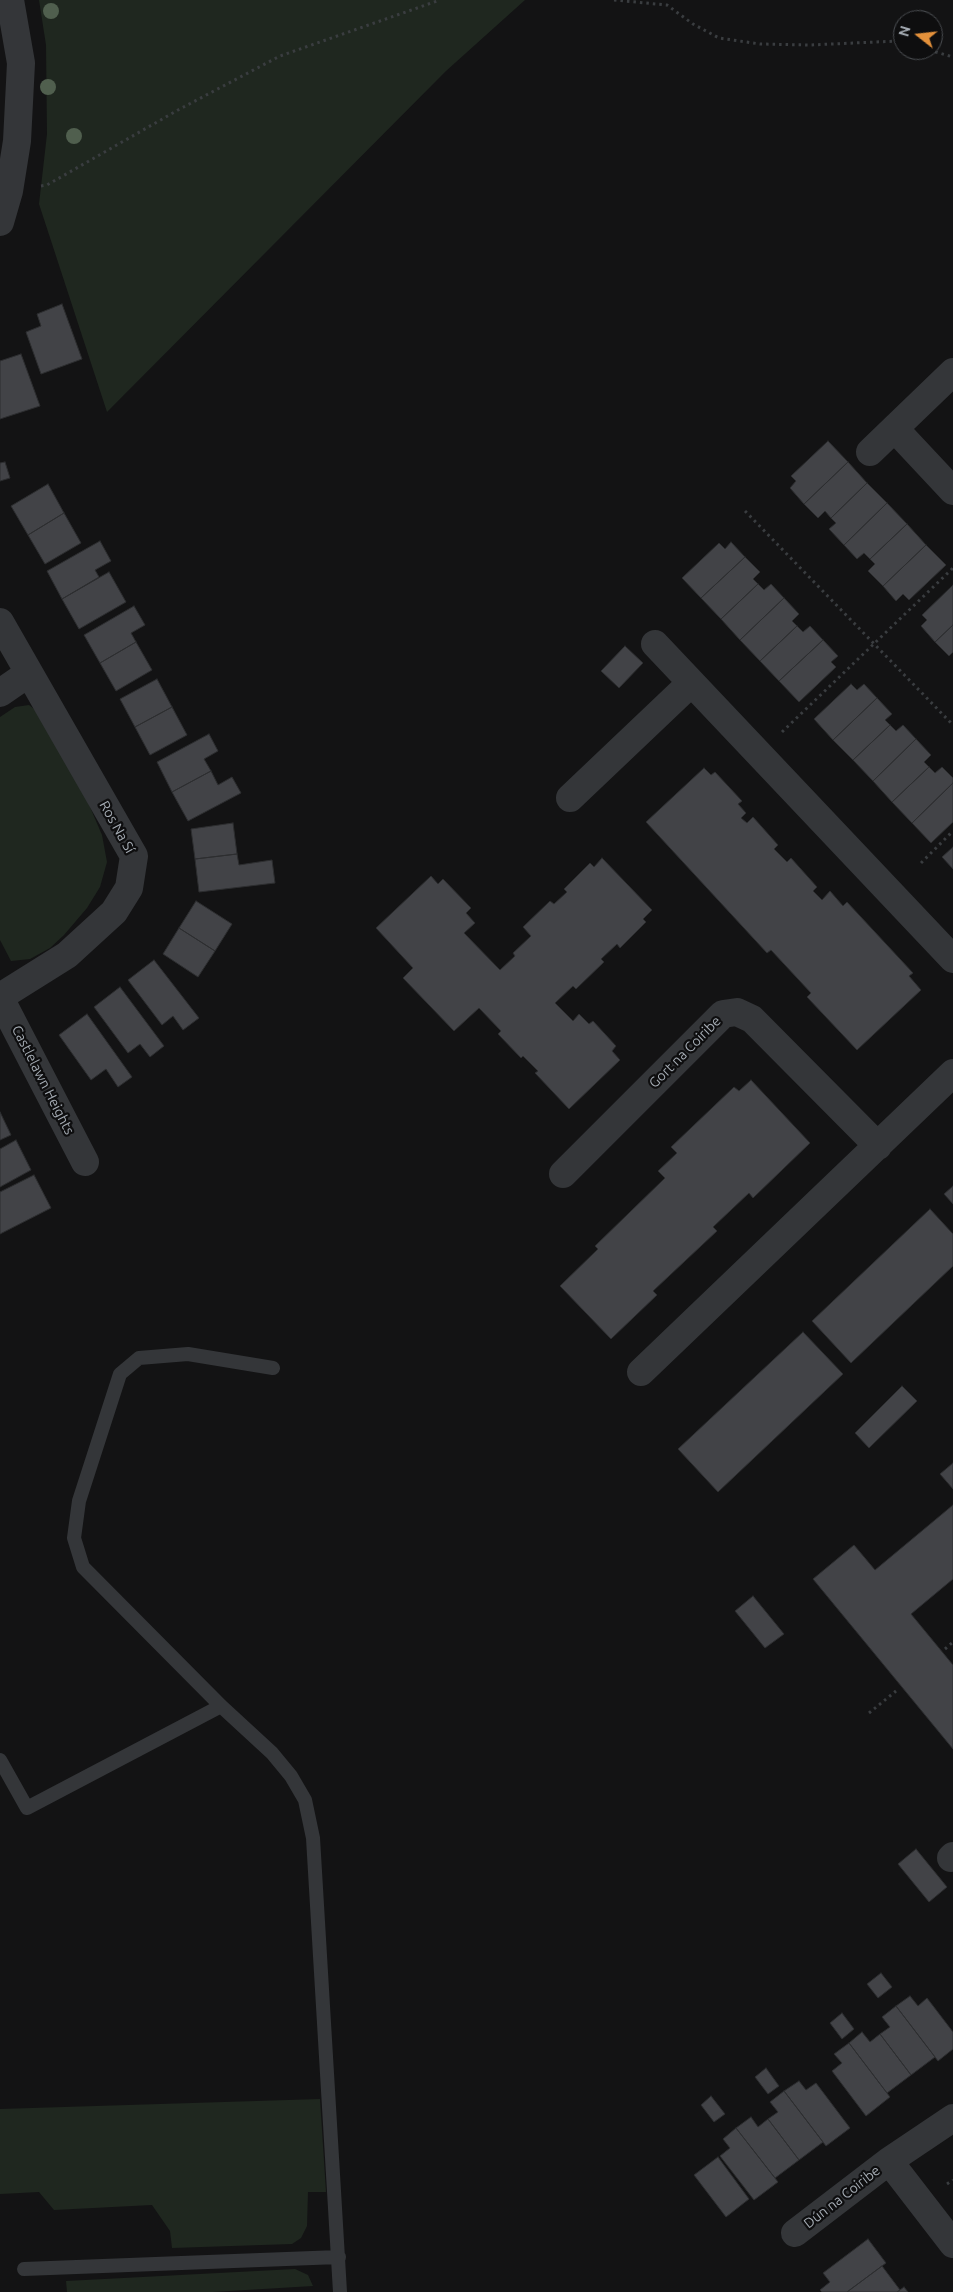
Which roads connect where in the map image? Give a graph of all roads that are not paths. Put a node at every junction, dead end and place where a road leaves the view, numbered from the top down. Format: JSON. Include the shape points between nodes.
{"nodes":[{"id":1,"x":10,"y":0,"type":"edge"},
{"id":2,"x":0,"y":222,"type":"edge"},
{"id":3,"x":953,"y":372,"type":"edge"},
{"id":4,"x":894,"y":429,"type":"junction"},
{"id":5,"x":870,"y":452,"type":"dead end"},
{"id":6,"x":953,"y":491,"type":"edge"},
{"id":7,"x":0,"y":622,"type":"edge"},
{"id":8,"x":655,"y":644,"type":"dead end"},
{"id":9,"x":29,"y":673,"type":"junction"},
{"id":10,"x":691,"y":683,"type":"junction"},
{"id":11,"x":0,"y":693,"type":"edge"},
{"id":12,"x":570,"y":798,"type":"dead end"},
{"id":13,"x":953,"y":959,"type":"edge"},
{"id":14,"x":0,"y":997,"type":"edge"},
{"id":15,"x":953,"y":1073,"type":"edge"},
{"id":16,"x":878,"y":1146,"type":"junction"},
{"id":17,"x":85,"y":1162,"type":"dead end"},
{"id":18,"x":563,"y":1174,"type":"dead end"},
{"id":19,"x":273,"y":1368,"type":"dead end"},
{"id":20,"x":640,"y":1372,"type":"dead end"},
{"id":21,"x":222,"y":1706,"type":"junction"},
{"id":22,"x":0,"y":1760,"type":"edge"},
{"id":23,"x":953,"y":2118,"type":"edge"},
{"id":24,"x":889,"y":2161,"type":"junction"},
{"id":25,"x":795,"y":2233,"type":"dead end"},
{"id":26,"x":953,"y":2244,"type":"edge"},
{"id":27,"x":339,"y":2257,"type":"junction"},
{"id":28,"x":24,"y":2269,"type":"dead end"},
{"id":29,"x":340,"y":2292,"type":"edge"}],
"edges":[{"from":1,"to":2,"type":"street","via":[[21,63],[18,141]]},
{"from":3,"to":4,"type":"street"},
{"from":4,"to":5,"type":"street"},
{"from":4,"to":6,"type":"street"},
{"from":7,"to":9,"type":"street","name":"Ros Na Sí"},
{"from":8,"to":10,"type":"street"},
{"from":9,"to":11,"type":"street"},
{"from":9,"to":14,"type":"street","name":"Ros Na Sí","via":[[134,856],[129,888],[114,912],[68,955]]},
{"from":10,"to":12,"type":"street"},
{"from":10,"to":13,"type":"street"},
{"from":14,"to":17,"type":"street","name":"Castlelawn Heights"},
{"from":15,"to":16,"type":"street"},
{"from":16,"to":18,"type":"street","name":"Gort na Coiribe","via":[[752,1019],[737,1012],[723,1014]]},
{"from":16,"to":20,"type":"street"},
{"from":19,"to":21,"type":"lane","via":[[188,1354],[139,1358],[120,1374],[78,1501],[74,1538],[82,1567]]},
{"from":21,"to":22,"type":"lane","via":[[27,1808]]},
{"from":21,"to":27,"type":"lane","via":[[272,1753],[305,1800],[313,1838]]},
{"from":23,"to":24,"type":"street","name":"Dún na Coiribe"},
{"from":24,"to":25,"type":"street","name":"Dún na Coiribe"},
{"from":24,"to":26,"type":"street","name":"Dún na Coiribe"},
{"from":27,"to":28,"type":"lane"},
{"from":27,"to":29,"type":"lane"}]}
